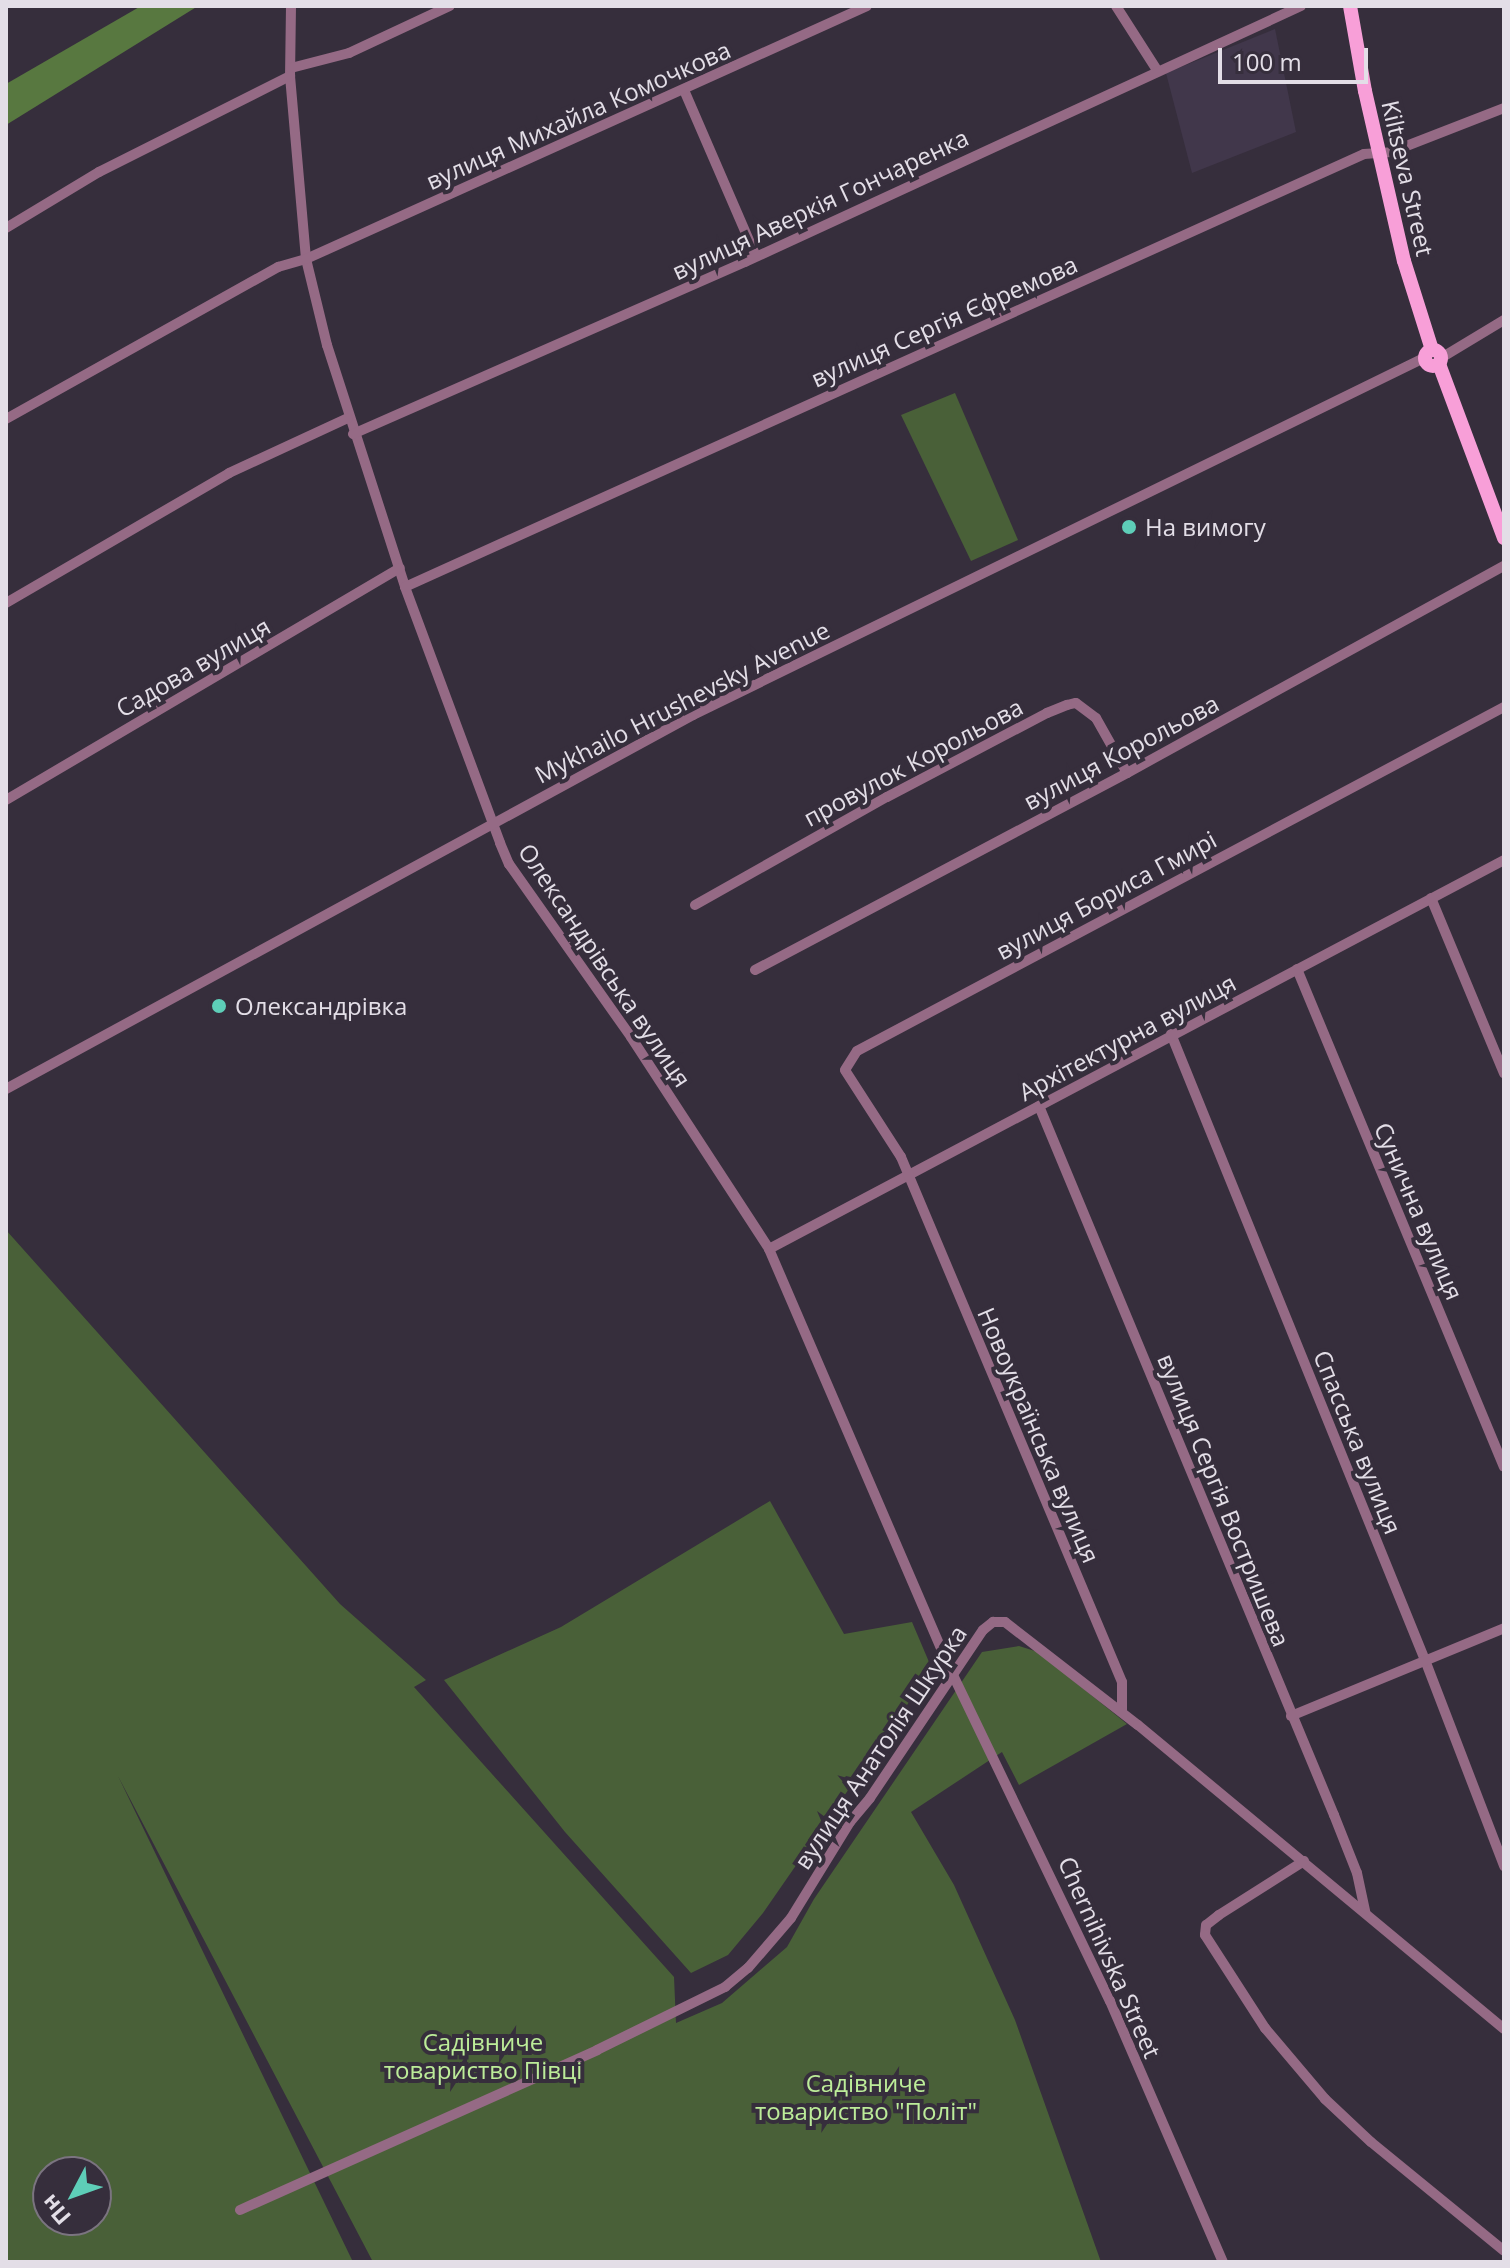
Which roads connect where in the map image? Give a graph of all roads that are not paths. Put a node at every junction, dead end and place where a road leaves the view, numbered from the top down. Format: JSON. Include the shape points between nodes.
{"nodes":[{"id":1,"x":291,"y":6,"type":"edge"},
{"id":2,"x":450,"y":6,"type":"edge"},
{"id":3,"x":867,"y":6,"type":"edge"},
{"id":4,"x":1116,"y":6,"type":"edge"},
{"id":5,"x":1301,"y":6,"type":"edge"},
{"id":6,"x":1350,"y":6,"type":"edge"},
{"id":7,"x":1157,"y":70,"type":"junction"},
{"id":8,"x":291,"y":72,"type":"junction"},
{"id":9,"x":684,"y":90,"type":"junction"},
{"id":10,"x":1504,"y":108,"type":"edge"},
{"id":11,"x":1379,"y":154,"type":"junction"},
{"id":12,"x":6,"y":228,"type":"edge"},
{"id":13,"x":756,"y":256,"type":"junction"},
{"id":14,"x":306,"y":259,"type":"junction"},
{"id":15,"x":1504,"y":320,"type":"edge"},
{"id":16,"x":1432,"y":358,"type":"junction"},
{"id":17,"x":348,"y":418,"type":"junction"},
{"id":18,"x":6,"y":419,"type":"edge"},
{"id":19,"x":353,"y":434,"type":"junction"},
{"id":20,"x":1504,"y":536,"type":"edge"},
{"id":21,"x":1504,"y":566,"type":"edge"},
{"id":22,"x":400,"y":568,"type":"junction"},
{"id":23,"x":405,"y":587,"type":"junction"},
{"id":24,"x":6,"y":603,"type":"edge"},
{"id":25,"x":1504,"y":707,"type":"edge"},
{"id":26,"x":1127,"y":773,"type":"junction"},
{"id":27,"x":6,"y":800,"type":"edge"},
{"id":28,"x":492,"y":822,"type":"junction"},
{"id":29,"x":1504,"y":860,"type":"edge"},
{"id":30,"x":1431,"y":898,"type":"junction"},
{"id":31,"x":695,"y":905,"type":"dead end"},
{"id":32,"x":1297,"y":969,"type":"junction"},
{"id":33,"x":755,"y":970,"type":"dead end"},
{"id":34,"x":1171,"y":1034,"type":"junction"},
{"id":35,"x":1504,"y":1073,"type":"edge"},
{"id":36,"x":6,"y":1089,"type":"edge"},
{"id":37,"x":1039,"y":1106,"type":"junction"},
{"id":38,"x":908,"y":1176,"type":"junction"},
{"id":39,"x":769,"y":1249,"type":"junction"},
{"id":40,"x":1504,"y":1467,"type":"edge"},
{"id":41,"x":1504,"y":1628,"type":"edge"},
{"id":42,"x":1425,"y":1660,"type":"junction"},
{"id":43,"x":952,"y":1673,"type":"junction"},
{"id":44,"x":1122,"y":1712,"type":"junction"},
{"id":45,"x":1291,"y":1716,"type":"junction"},
{"id":46,"x":1304,"y":1861,"type":"junction"},
{"id":47,"x":1504,"y":1866,"type":"edge"},
{"id":48,"x":1365,"y":1912,"type":"junction"},
{"id":49,"x":1504,"y":2029,"type":"edge"},
{"id":50,"x":240,"y":2210,"type":"dead end"},
{"id":51,"x":1504,"y":2251,"type":"edge"},
{"id":52,"x":1223,"y":2262,"type":"edge"}],
"edges":[{"from":1,"to":8,"type":"street","name":"Олександрівська вулиця"},
{"from":2,"to":8,"type":"street","via":[[349,53]]},
{"from":3,"to":9,"type":"street","name":"вулиця Михайла Комочкова"},
{"from":4,"to":7,"type":"street"},
{"from":5,"to":7,"type":"street","name":"вулиця Аверкія Гончаренка"},
{"from":6,"to":11,"type":"main road","name":"Kiltseva Street"},
{"from":7,"to":13,"type":"street","name":"вулиця Аверкія Гончаренка"},
{"from":8,"to":12,"type":"street","via":[[99,172]]},
{"from":8,"to":14,"type":"street","name":"Олександрівська вулиця"},
{"from":9,"to":13,"type":"street"},
{"from":9,"to":14,"type":"street","name":"вулиця Михайла Комочкова"},
{"from":10,"to":11,"type":"street","name":"вулиця Сергія Єфремова"},
{"from":11,"to":16,"type":"main road","name":"Kiltseva Street"},
{"from":11,"to":23,"type":"street","name":"вулиця Сергія Єфремова","via":[[1364,154]]},
{"from":13,"to":19,"type":"street","name":"вулиця Аверкія Гончаренка"},
{"from":14,"to":17,"type":"street","name":"Олександрівська вулиця"},
{"from":14,"to":18,"type":"street","name":"вулиця Михайла Комочкова","via":[[278,267]]},
{"from":15,"to":16,"type":"street","name":"Mykhailo Hrushevsky Avenue"},
{"from":16,"to":20,"type":"main road","name":"Kiltseva Street"},
{"from":16,"to":28,"type":"street","name":"Mykhailo Hrushevsky Avenue","via":[[693,715]]},
{"from":17,"to":19,"type":"street","name":"Олександрівська вулиця"},
{"from":17,"to":24,"type":"street","via":[[229,473]]},
{"from":19,"to":22,"type":"street","name":"Олександрівська вулиця"},
{"from":21,"to":26,"type":"street","name":"вулиця Корольова"},
{"from":22,"to":23,"type":"street","name":"Олександрівська вулиця"},
{"from":22,"to":27,"type":"street","name":"Садова вулиця"},
{"from":23,"to":28,"type":"street","name":"Олександрівська вулиця"},
{"from":25,"to":38,"type":"street","name":"вулиця Бориса Гмирі","via":[[857,1051],[845,1070]]},
{"from":26,"to":31,"type":"street","name":"провулок Корольова","via":[[1096,718],[1076,703],[1067,705],[887,797]]},
{"from":26,"to":33,"type":"street","name":"вулиця Корольова"},
{"from":28,"to":36,"type":"street","name":"Mykhailo Hrushevsky Avenue"},
{"from":28,"to":39,"type":"street","name":"Олександрівська вулиця","via":[[509,864],[631,1037]]},
{"from":29,"to":30,"type":"street","name":"Архітектурна вулиця"},
{"from":30,"to":32,"type":"street","name":"Архітектурна вулиця"},
{"from":30,"to":35,"type":"street"},
{"from":32,"to":34,"type":"street","name":"Архітектурна вулиця"},
{"from":32,"to":40,"type":"street","name":"Сунична вулиця"},
{"from":34,"to":37,"type":"street","name":"Архітектурна вулиця"},
{"from":34,"to":42,"type":"street","name":"Спасська вулиця"},
{"from":37,"to":38,"type":"street","name":"Архітектурна вулиця"},
{"from":37,"to":45,"type":"street","name":"вулиця Сергія Востришева"},
{"from":38,"to":39,"type":"street","name":"Архітектурна вулиця"},
{"from":38,"to":44,"type":"street","name":"Новоукраїнська вулиця","via":[[1122,1682]]},
{"from":39,"to":43,"type":"street","name":"Олександрівська вулиця"},
{"from":41,"to":42,"type":"street"},
{"from":42,"to":45,"type":"street"},
{"from":42,"to":47,"type":"street","name":"Спасська вулиця"},
{"from":43,"to":44,"type":"street","name":"вулиця Анатолія Шкурка","via":[[983,1630],[993,1622],[1005,1622]]},
{"from":43,"to":50,"type":"street","name":"вулиця Анатолія Шкурка","via":[[791,1918],[725,1987]]},
{"from":43,"to":52,"type":"street","name":"Chernihivska Street","via":[[1110,2001]]},
{"from":44,"to":46,"type":"street","name":"вулиця Анатолія Шкурка"},
{"from":45,"to":48,"type":"street","name":"вулиця Сергія Востришева","via":[[1357,1873]]},
{"from":46,"to":48,"type":"street","name":"вулиця Анатолія Шкурка"},
{"from":46,"to":51,"type":"street","via":[[1212,1920],[1205,1935],[1265,2028],[1333,2108]]},
{"from":48,"to":49,"type":"street","name":"вулиця Анатолія Шкурка"}]}
